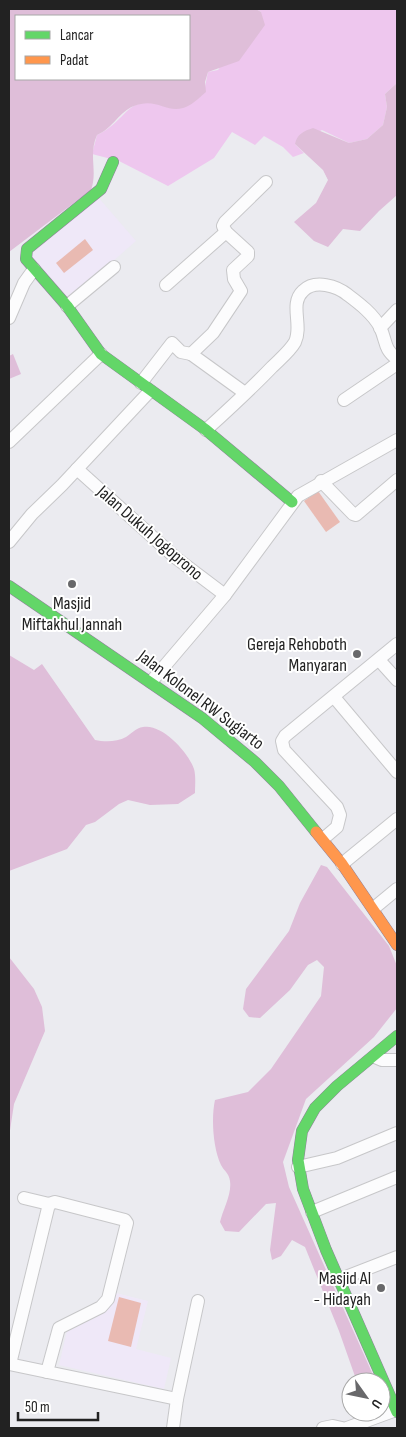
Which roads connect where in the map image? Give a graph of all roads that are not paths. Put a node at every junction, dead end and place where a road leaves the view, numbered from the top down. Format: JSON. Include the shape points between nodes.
{"nodes":[{"id":1,"x":113,"y":162,"type":"dead end"},
{"id":2,"x":266,"y":182,"type":"dead end"},
{"id":3,"x":226,"y":232,"type":"junction"},
{"id":4,"x":114,"y":267,"type":"dead end"},
{"id":5,"x":34,"y":269,"type":"junction"},
{"id":6,"x":166,"y":285,"type":"dead end"},
{"id":7,"x":67,"y":306,"type":"junction"},
{"id":8,"x":397,"y":310,"type":"edge"},
{"id":9,"x":9,"y":318,"type":"edge"},
{"id":10,"x":380,"y":328,"type":"junction"},
{"id":11,"x":101,"y":354,"type":"junction"},
{"id":12,"x":191,"y":354,"type":"junction"},
{"id":13,"x":397,"y":360,"type":"edge"},
{"id":14,"x":397,"y":364,"type":"edge"},
{"id":15,"x":146,"y":387,"type":"junction"},
{"id":16,"x":245,"y":394,"type":"junction"},
{"id":17,"x":344,"y":400,"type":"dead end"},
{"id":18,"x":206,"y":430,"type":"junction"},
{"id":19,"x":397,"y":440,"type":"edge"},
{"id":20,"x":9,"y":442,"type":"edge"},
{"id":21,"x":77,"y":469,"type":"junction"},
{"id":22,"x":397,"y":480,"type":"edge"},
{"id":23,"x":321,"y":481,"type":"junction"},
{"id":24,"x":292,"y":502,"type":"junction"},
{"id":25,"x":9,"y":542,"type":"edge"},
{"id":26,"x":9,"y":586,"type":"edge"},
{"id":27,"x":225,"y":595,"type":"junction"},
{"id":28,"x":397,"y":644,"type":"edge"},
{"id":29,"x":379,"y":660,"type":"junction"},
{"id":30,"x":397,"y":680,"type":"edge"},
{"id":31,"x":151,"y":682,"type":"junction"},
{"id":32,"x":334,"y":697,"type":"junction"},
{"id":33,"x":397,"y":772,"type":"edge"},
{"id":34,"x":397,"y":819,"type":"edge"},
{"id":35,"x":323,"y":839,"type":"junction"},
{"id":36,"x":342,"y":864,"type":"junction"},
{"id":37,"x":397,"y":889,"type":"edge"},
{"id":38,"x":374,"y":908,"type":"junction"},
{"id":39,"x":397,"y":945,"type":"edge"},
{"id":40,"x":397,"y":1036,"type":"edge"},
{"id":41,"x":374,"y":1057,"type":"junction"},
{"id":42,"x":397,"y":1060,"type":"edge"},
{"id":43,"x":397,"y":1126,"type":"edge"},
{"id":44,"x":397,"y":1133,"type":"edge"},
{"id":45,"x":352,"y":1152,"type":"junction"},
{"id":46,"x":298,"y":1167,"type":"junction"},
{"id":47,"x":397,"y":1177,"type":"edge"},
{"id":48,"x":24,"y":1198,"type":"dead end"},
{"id":49,"x":49,"y":1204,"type":"junction"},
{"id":50,"x":312,"y":1212,"type":"junction"},
{"id":51,"x":394,"y":1262,"type":"edge"},
{"id":52,"x":338,"y":1280,"type":"junction"},
{"id":53,"x":198,"y":1302,"type":"dead end"},
{"id":54,"x":10,"y":1364,"type":"edge"},
{"id":55,"x":47,"y":1372,"type":"junction"},
{"id":56,"x":177,"y":1399,"type":"junction"},
{"id":57,"x":397,"y":1411,"type":"edge"},
{"id":58,"x":174,"y":1428,"type":"edge"},
{"id":59,"x":323,"y":1428,"type":"edge"},
{"id":60,"x":342,"y":1428,"type":"edge"},
{"id":61,"x":347,"y":1428,"type":"edge"}],
"edges":[{"from":1,"to":5,"type":"main road","via":[[102,190],[27,249],[26,259]]},
{"from":2,"to":3,"type":"street","via":[[224,222]]},
{"from":3,"to":6,"type":"street"},
{"from":3,"to":12,"type":"street","via":[[248,252],[248,256],[233,270],[241,291],[213,333]]},
{"from":4,"to":7,"type":"street"},
{"from":5,"to":7,"type":"main road"},
{"from":5,"to":9,"type":"street","via":[[24,283]]},
{"from":7,"to":11,"type":"main road"},
{"from":8,"to":10,"type":"street"},
{"from":10,"to":13,"type":"street","via":[[388,352]]},
{"from":10,"to":16,"type":"street","via":[[372,316],[346,293],[326,285],[305,289],[296,303],[294,343]]},
{"from":11,"to":15,"type":"main road"},
{"from":11,"to":20,"type":"street"},
{"from":12,"to":15,"type":"street","via":[[181,352],[172,343]]},
{"from":12,"to":16,"type":"street"},
{"from":14,"to":17,"type":"street"},
{"from":15,"to":18,"type":"main road"},
{"from":15,"to":21,"type":"street"},
{"from":16,"to":18,"type":"street"},
{"from":18,"to":24,"type":"main road"},
{"from":19,"to":23,"type":"street"},
{"from":21,"to":25,"type":"street"},
{"from":21,"to":27,"type":"street","name":"Jalan Dukuh Jogoprono","via":[[176,558]]},
{"from":22,"to":23,"type":"street","via":[[356,515]]},
{"from":23,"to":24,"type":"street"},
{"from":24,"to":27,"type":"street"},
{"from":26,"to":31,"type":"main road","name":"Jalan Kolonel RW Sugiarto"},
{"from":27,"to":31,"type":"street"},
{"from":28,"to":29,"type":"street"},
{"from":29,"to":30,"type":"street"},
{"from":29,"to":32,"type":"street"},
{"from":31,"to":35,"type":"main road","name":"Jalan Kolonel RW Sugiarto","via":[[202,718],[255,762]]},
{"from":32,"to":33,"type":"street"},
{"from":32,"to":35,"type":"street","via":[[282,741],[284,750],[337,807],[340,815],[336,827]]},
{"from":34,"to":36,"type":"street"},
{"from":35,"to":36,"type":"main road","name":"Jalan Kolonel RW Sugiarto"},
{"from":36,"to":38,"type":"main road","name":"Jalan Kolonel RW Sugiarto"},
{"from":37,"to":38,"type":"street"},
{"from":38,"to":39,"type":"main road","name":"Jalan Kolonel RW Sugiarto"},
{"from":40,"to":41,"type":"main road"},
{"from":41,"to":42,"type":"street"},
{"from":41,"to":46,"type":"main road","via":[[333,1090],[311,1113],[300,1138]]},
{"from":43,"to":45,"type":"street","via":[[357,1143]]},
{"from":44,"to":45,"type":"street"},
{"from":45,"to":46,"type":"street"},
{"from":46,"to":50,"type":"main road"},
{"from":47,"to":50,"type":"street"},
{"from":48,"to":49,"type":"street"},
{"from":49,"to":54,"type":"street"},
{"from":49,"to":55,"type":"street","via":[[55,1202],[127,1223],[108,1299],[59,1328]]},
{"from":50,"to":52,"type":"main road"},
{"from":51,"to":52,"type":"street"},
{"from":52,"to":57,"type":"main road"},
{"from":53,"to":56,"type":"street"},
{"from":54,"to":55,"type":"street"},
{"from":55,"to":56,"type":"street"},
{"from":56,"to":58,"type":"street"},
{"from":57,"to":61,"type":"street"},
{"from":59,"to":60,"type":"street"}]}
